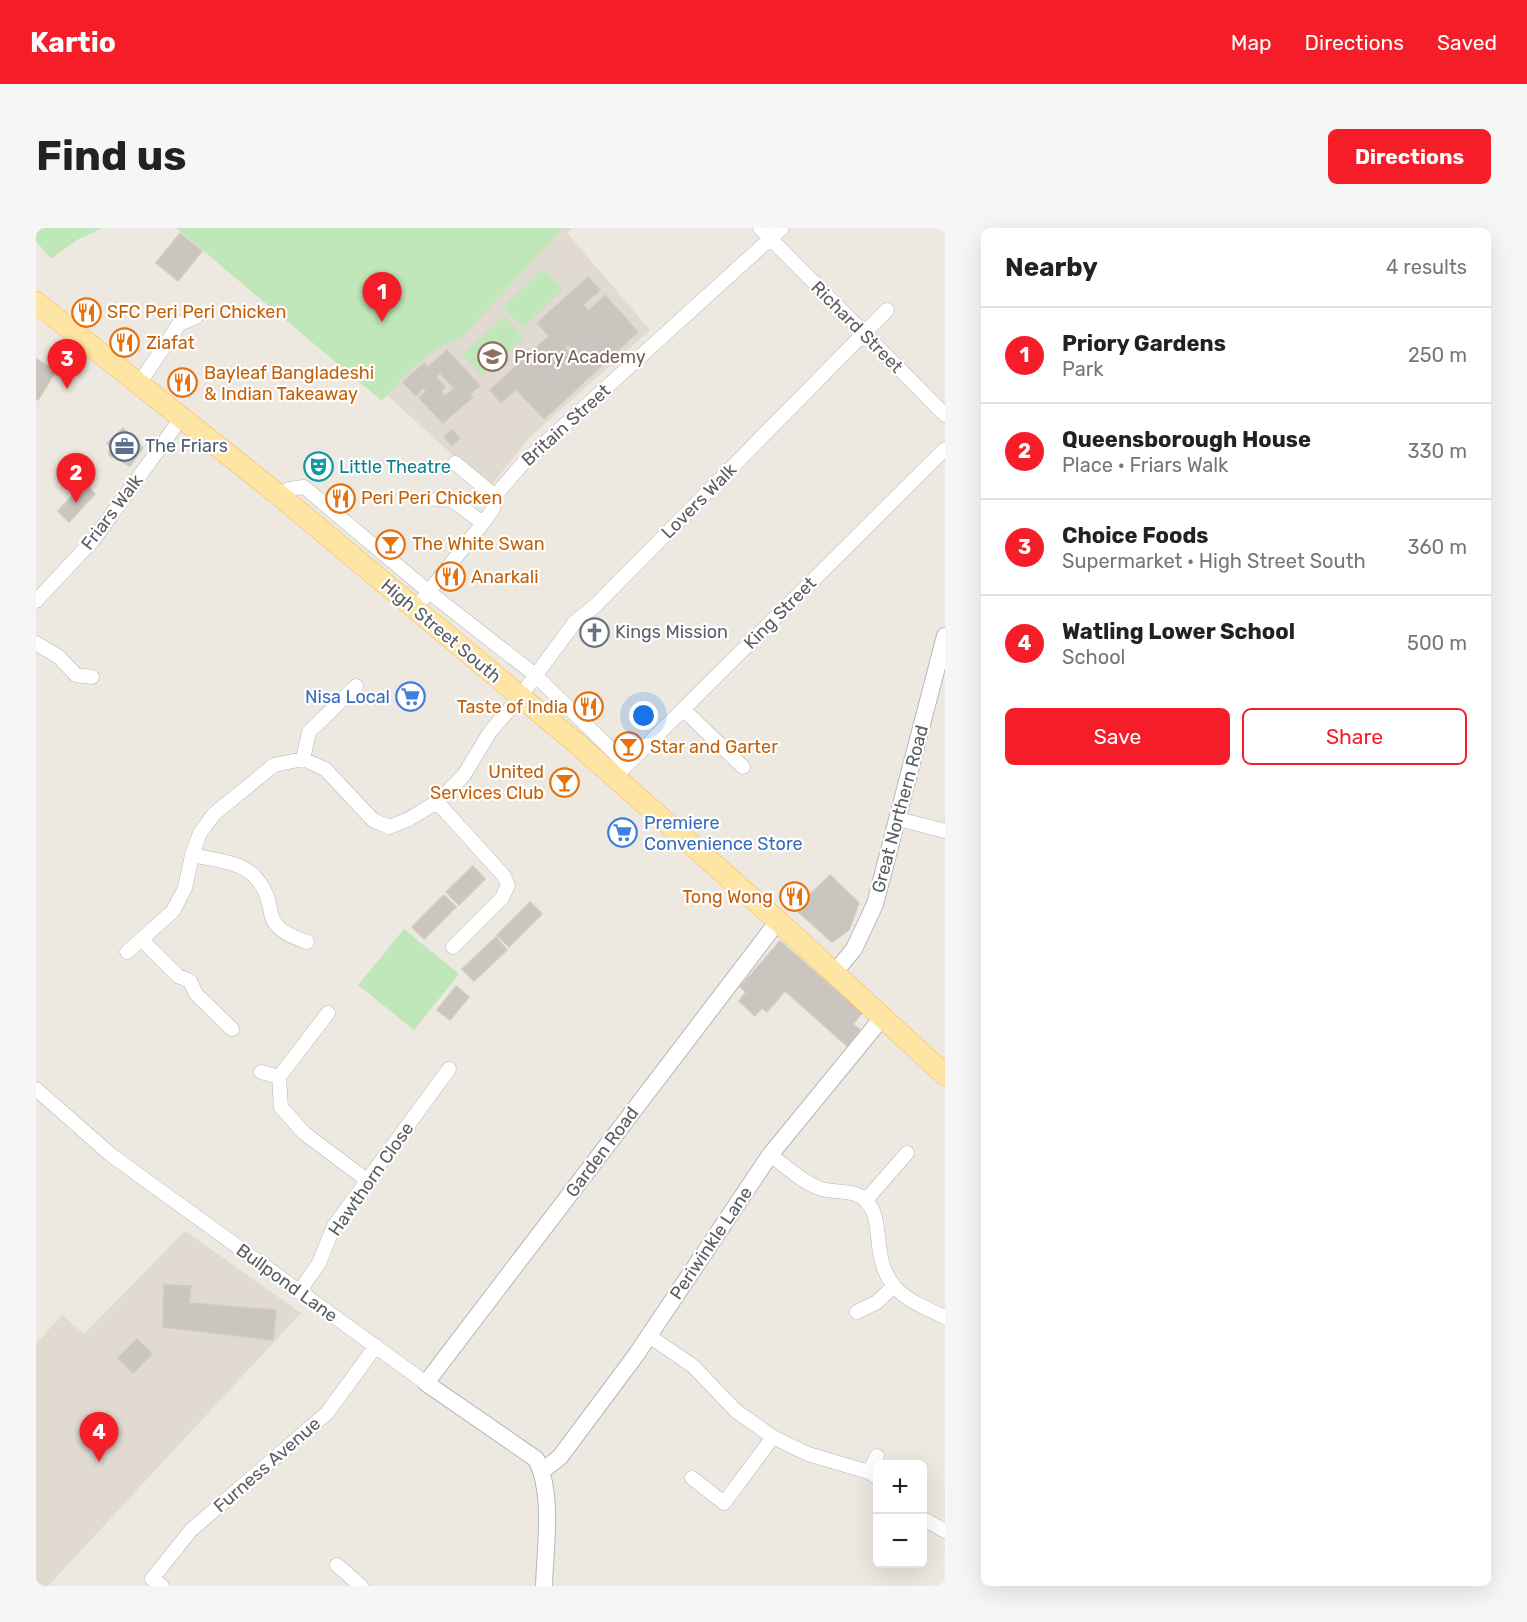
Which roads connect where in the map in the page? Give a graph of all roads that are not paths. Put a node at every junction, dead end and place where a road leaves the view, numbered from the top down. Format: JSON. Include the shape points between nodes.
{"nodes":[{"id":1,"x":782,"y":228,"type":"edge"},
{"id":2,"x":765,"y":233,"type":"edge"},
{"id":3,"x":36,"y":302,"type":"edge"},
{"id":4,"x":887,"y":310,"type":"dead end"},
{"id":5,"x":196,"y":317,"type":"dead end"},
{"id":6,"x":863,"y":335,"type":"junction"},
{"id":7,"x":139,"y":384,"type":"junction"},
{"id":8,"x":945,"y":415,"type":"edge"},
{"id":9,"x":182,"y":417,"type":"junction"},
{"id":10,"x":945,"y":449,"type":"edge"},
{"id":11,"x":455,"y":463,"type":"dead end"},
{"id":12,"x":495,"y":496,"type":"junction"},
{"id":13,"x":436,"y":499,"type":"dead end"},
{"id":14,"x":483,"y":523,"type":"junction"},
{"id":15,"x":36,"y":601,"type":"edge"},
{"id":16,"x":422,"y":601,"type":"junction"},
{"id":17,"x":945,"y":636,"type":"edge"},
{"id":18,"x":36,"y":644,"type":"edge"},
{"id":19,"x":534,"y":674,"type":"junction"},
{"id":20,"x":92,"y":677,"type":"dead end"},
{"id":21,"x":356,"y":686,"type":"dead end"},
{"id":22,"x":519,"y":698,"type":"junction"},
{"id":23,"x":684,"y":710,"type":"junction"},
{"id":24,"x":303,"y":759,"type":"junction"},
{"id":25,"x":743,"y":767,"type":"dead end"},
{"id":26,"x":621,"y":771,"type":"junction"},
{"id":27,"x":437,"y":802,"type":"junction"},
{"id":28,"x":898,"y":819,"type":"junction"},
{"id":29,"x":945,"y":831,"type":"edge"},
{"id":30,"x":192,"y":855,"type":"junction"},
{"id":31,"x":778,"y":921,"type":"junction"},
{"id":32,"x":142,"y":940,"type":"junction"},
{"id":33,"x":307,"y":942,"type":"dead end"},
{"id":34,"x":453,"y":947,"type":"dead end"},
{"id":35,"x":127,"y":952,"type":"dead end"},
{"id":36,"x":834,"y":973,"type":"junction"},
{"id":37,"x":328,"y":1013,"type":"dead end"},
{"id":38,"x":882,"y":1018,"type":"junction"},
{"id":39,"x":232,"y":1029,"type":"dead end"},
{"id":40,"x":449,"y":1069,"type":"dead end"},
{"id":41,"x":261,"y":1072,"type":"dead end"},
{"id":42,"x":945,"y":1075,"type":"edge"},
{"id":43,"x":279,"y":1077,"type":"junction"},
{"id":44,"x":36,"y":1089,"type":"edge"},
{"id":45,"x":907,"y":1153,"type":"dead end"},
{"id":46,"x":770,"y":1155,"type":"junction"},
{"id":47,"x":368,"y":1181,"type":"junction"},
{"id":48,"x":866,"y":1200,"type":"junction"},
{"id":49,"x":893,"y":1287,"type":"junction"},
{"id":50,"x":299,"y":1292,"type":"junction"},
{"id":51,"x":857,"y":1312,"type":"dead end"},
{"id":52,"x":945,"y":1317,"type":"edge"},
{"id":53,"x":649,"y":1335,"type":"junction"},
{"id":54,"x":376,"y":1346,"type":"junction"},
{"id":55,"x":426,"y":1383,"type":"junction"},
{"id":56,"x":773,"y":1437,"type":"junction"},
{"id":57,"x":877,"y":1456,"type":"dead end"},
{"id":58,"x":876,"y":1460,"type":"edge"},
{"id":59,"x":543,"y":1471,"type":"junction"},
{"id":60,"x":873,"y":1475,"type":"edge"},
{"id":61,"x":692,"y":1478,"type":"dead end"},
{"id":62,"x":927,"y":1521,"type":"edge"},
{"id":63,"x":945,"y":1531,"type":"edge"},
{"id":64,"x":338,"y":1565,"type":"dead end"},
{"id":65,"x":153,"y":1584,"type":"edge"},
{"id":66,"x":361,"y":1586,"type":"edge"},
{"id":67,"x":544,"y":1586,"type":"edge"}],
"edges":[{"from":1,"to":2,"type":"street","name":"Britain Street"},
{"from":2,"to":6,"type":"street","name":"Richard Street"},
{"from":2,"to":12,"type":"street","name":"Britain Street","via":[[524,462]]},
{"from":3,"to":7,"type":"main road","name":"High Street South"},
{"from":4,"to":6,"type":"street","name":"Lovers Walk"},
{"from":5,"to":7,"type":"street","via":[[179,324]]},
{"from":6,"to":8,"type":"street","name":"Richard Street"},
{"from":6,"to":19,"type":"street","name":"Lovers Walk","via":[[575,622]]},
{"from":7,"to":9,"type":"main road","name":"High Street South"},
{"from":9,"to":15,"type":"street","name":"Friars Walk","via":[[94,539]]},
{"from":9,"to":16,"type":"main road","name":"High Street South","via":[[280,496]]},
{"from":10,"to":23,"type":"street","name":"King Street"},
{"from":11,"to":12,"type":"street"},
{"from":12,"to":14,"type":"street","name":"Britain Street","via":[[493,508]]},
{"from":13,"to":14,"type":"street","via":[[452,500]]},
{"from":14,"to":16,"type":"street","name":"Britain Street"},
{"from":16,"to":19,"type":"street"},
{"from":16,"to":22,"type":"main road","name":"High Street South"},
{"from":17,"to":28,"type":"street","name":"Great Northern Road"},
{"from":18,"to":20,"type":"street","via":[[59,657],[76,675]]},
{"from":19,"to":22,"type":"street","name":"Lovers Walk"},
{"from":19,"to":26,"type":"street"},
{"from":21,"to":24,"type":"street","via":[[309,732]]},
{"from":22,"to":26,"type":"main road","name":"High Street South"},
{"from":22,"to":27,"type":"street","name":"Lovers Walk","via":[[490,732],[464,775]]},
{"from":23,"to":25,"type":"street"},
{"from":23,"to":26,"type":"street","name":"King Street"},
{"from":24,"to":27,"type":"street","name":"Lovers Walk","via":[[326,769],[373,820],[389,827]]},
{"from":24,"to":30,"type":"street","via":[[274,765],[214,814],[200,832]]},
{"from":26,"to":31,"type":"main road","name":"High Street South"},
{"from":27,"to":34,"type":"street","via":[[508,885],[502,898]]},
{"from":28,"to":29,"type":"street"},
{"from":28,"to":36,"type":"street","name":"Great Northern Road","via":[[875,904],[854,949]]},
{"from":30,"to":32,"type":"street","via":[[185,888],[173,911]]},
{"from":30,"to":33,"type":"street","via":[[239,866],[256,877],[273,921],[285,934]]},
{"from":31,"to":36,"type":"main road","name":"High Street South"},
{"from":31,"to":55,"type":"street","name":"Garden Road"},
{"from":32,"to":35,"type":"street"},
{"from":32,"to":39,"type":"street","via":[[178,976],[190,981],[196,994]]},
{"from":36,"to":38,"type":"main road","name":"High Street South"},
{"from":37,"to":43,"type":"street"},
{"from":38,"to":42,"type":"main road","name":"High Street South"},
{"from":38,"to":46,"type":"street","name":"Periwinkle Lane"},
{"from":40,"to":47,"type":"street","name":"Hawthorn Close"},
{"from":41,"to":43,"type":"street"},
{"from":43,"to":47,"type":"street","via":[[281,1107],[304,1133]]},
{"from":44,"to":50,"type":"street","name":"Bullpond Lane","via":[[111,1155]]},
{"from":45,"to":48,"type":"street"},
{"from":46,"to":48,"type":"street","via":[[812,1186],[850,1192]]},
{"from":46,"to":53,"type":"street","name":"Periwinkle Lane"},
{"from":47,"to":50,"type":"street","name":"Hawthorn Close","via":[[334,1226],[319,1263]]},
{"from":48,"to":49,"type":"street","via":[[876,1216],[879,1258]]},
{"from":49,"to":51,"type":"street","via":[[877,1302]]},
{"from":49,"to":52,"type":"street","via":[[910,1302]]},
{"from":50,"to":54,"type":"street","name":"Bullpond Lane"},
{"from":53,"to":56,"type":"street","via":[[693,1366],[736,1411]]},
{"from":53,"to":59,"type":"street","name":"Periwinkle Lane","via":[[561,1455]]},
{"from":54,"to":55,"type":"street","name":"Bullpond Lane"},
{"from":54,"to":65,"type":"street","name":"Furness Avenue","via":[[327,1413],[191,1530]]},
{"from":55,"to":59,"type":"street","name":"Bullpond Lane","via":[[536,1459]]},
{"from":56,"to":60,"type":"street","via":[[808,1454]]},
{"from":56,"to":61,"type":"street","via":[[724,1503]]},
{"from":57,"to":58,"type":"street"},
{"from":59,"to":67,"type":"street"},
{"from":62,"to":63,"type":"street"},
{"from":64,"to":66,"type":"street"}]}
